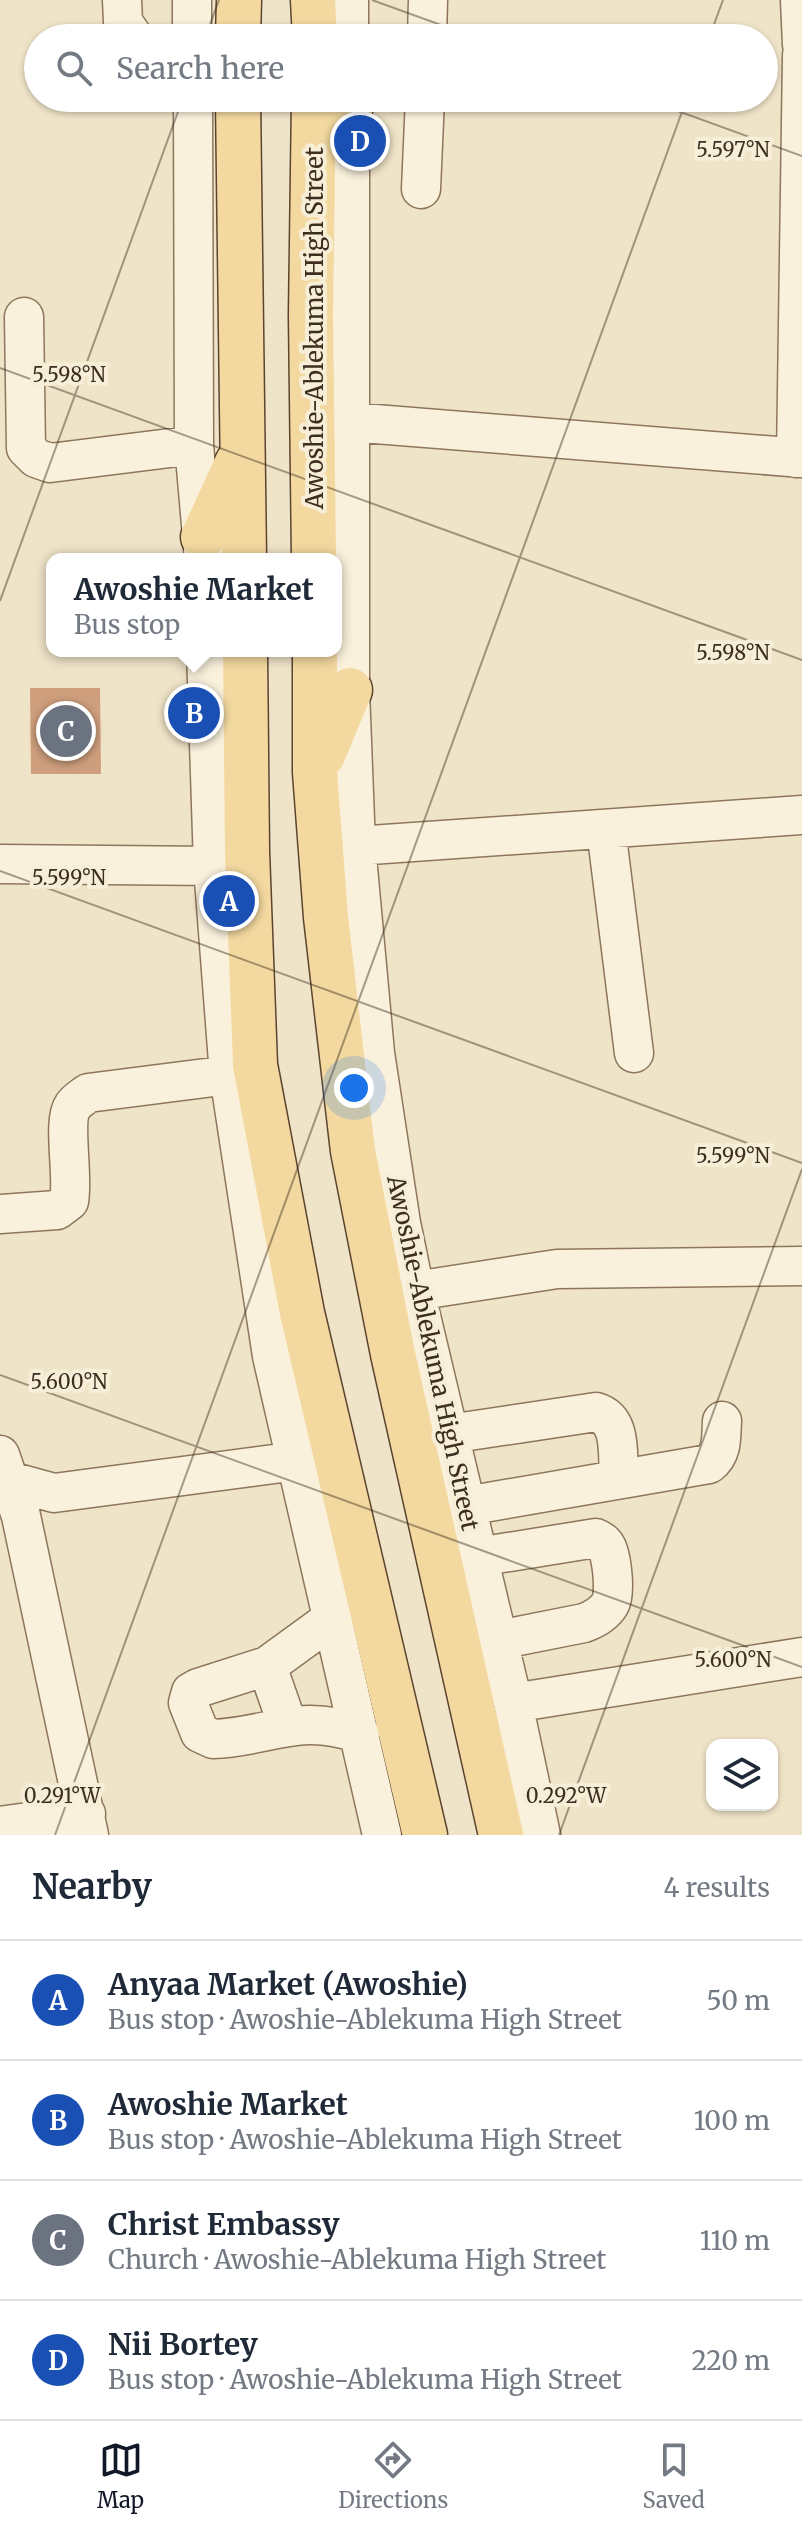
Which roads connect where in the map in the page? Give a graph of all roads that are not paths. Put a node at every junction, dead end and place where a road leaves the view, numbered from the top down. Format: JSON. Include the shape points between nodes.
{"nodes":[{"id":1,"x":122,"y":0,"type":"edge"},
{"id":2,"x":192,"y":0,"type":"edge"},
{"id":3,"x":239,"y":0,"type":"edge"},
{"id":4,"x":313,"y":0,"type":"edge"},
{"id":5,"x":349,"y":0,"type":"edge"},
{"id":6,"x":428,"y":0,"type":"edge"},
{"id":7,"x":800,"y":0,"type":"edge"},
{"id":8,"x":124,"y":24,"type":"edge"},
{"id":9,"x":192,"y":24,"type":"edge"},
{"id":10,"x":238,"y":24,"type":"edge"},
{"id":11,"x":314,"y":24,"type":"edge"},
{"id":12,"x":349,"y":24,"type":"edge"},
{"id":13,"x":427,"y":24,"type":"edge"},
{"id":14,"x":802,"y":45,"type":"edge"},
{"id":15,"x":802,"y":55,"type":"edge"},
{"id":16,"x":193,"y":112,"type":"edge"},
{"id":17,"x":238,"y":112,"type":"edge"},
{"id":18,"x":338,"y":112,"type":"edge"},
{"id":19,"x":339,"y":112,"type":"edge"},
{"id":20,"x":424,"y":112,"type":"edge"},
{"id":21,"x":421,"y":189,"type":"dead end"},
{"id":22,"x":24,"y":317,"type":"dead end"},
{"id":23,"x":350,"y":422,"type":"junction"},
{"id":24,"x":194,"y":445,"type":"junction"},
{"id":25,"x":243,"y":450,"type":"junction"},
{"id":26,"x":799,"y":458,"type":"edge"},
{"id":27,"x":203,"y":548,"type":"edge"},
{"id":28,"x":244,"y":553,"type":"edge"},
{"id":29,"x":314,"y":553,"type":"edge"},
{"id":30,"x":206,"y":657,"type":"edge"},
{"id":31,"x":245,"y":657,"type":"edge"},
{"id":32,"x":315,"y":657,"type":"edge"},
{"id":33,"x":350,"y":690,"type":"junction"},
{"id":34,"x":315,"y":772,"type":"junction"},
{"id":35,"x":802,"y":815,"type":"edge"},
{"id":36,"x":606,"y":829,"type":"junction"},
{"id":37,"x":356,"y":846,"type":"junction"},
{"id":38,"x":0,"y":864,"type":"edge"},
{"id":39,"x":213,"y":866,"type":"junction"},
{"id":40,"x":634,"y":1053,"type":"dead end"},
{"id":41,"x":229,"y":1075,"type":"junction"},
{"id":42,"x":262,"y":1189,"type":"junction"},
{"id":43,"x":0,"y":1214,"type":"edge"},
{"id":44,"x":802,"y":1266,"type":"edge"},
{"id":45,"x":415,"y":1291,"type":"junction"},
{"id":46,"x":722,"y":1421,"type":"dead end"},
{"id":47,"x":449,"y":1434,"type":"junction"},
{"id":48,"x":297,"y":1461,"type":"junction"},
{"id":49,"x":619,"y":1478,"type":"junction"},
{"id":50,"x":6,"y":1491,"type":"edge"},
{"id":51,"x":466,"y":1506,"type":"junction"},
{"id":52,"x":472,"y":1586,"type":"junction"},
{"id":53,"x":333,"y":1618,"type":"junction"},
{"id":54,"x":498,"y":1640,"type":"junction"},
{"id":55,"x":802,"y":1657,"type":"edge"},
{"id":56,"x":267,"y":1666,"type":"junction"},
{"id":57,"x":513,"y":1703,"type":"junction"},
{"id":58,"x":288,"y":1726,"type":"junction"},
{"id":59,"x":360,"y":1734,"type":"junction"},
{"id":60,"x":88,"y":1824,"type":"edge"},
{"id":61,"x":0,"y":1826,"type":"edge"},
{"id":62,"x":382,"y":1835,"type":"edge"},
{"id":63,"x":425,"y":1835,"type":"edge"},
{"id":64,"x":501,"y":1835,"type":"edge"},
{"id":65,"x":541,"y":1835,"type":"edge"}],
"edges":[{"from":1,"to":8,"type":"street"},
{"from":2,"to":9,"type":"street"},
{"from":3,"to":10,"type":"main road"},
{"from":4,"to":11,"type":"main road"},
{"from":5,"to":12,"type":"street"},
{"from":6,"to":13,"type":"street"},
{"from":7,"to":14,"type":"street"},
{"from":15,"to":26,"type":"street"},
{"from":16,"to":24,"type":"street"},
{"from":17,"to":25,"type":"main road"},
{"from":18,"to":29,"type":"main road","name":"Awoshie-Ablekuma High Street","via":[[311,315]]},
{"from":19,"to":23,"type":"street","name":"Awoshie-Ablekuma High Street"},
{"from":20,"to":21,"type":"street"},
{"from":22,"to":24,"type":"street","via":[[26,448],[36,458],[50,463]]},
{"from":23,"to":26,"type":"street"},
{"from":23,"to":33,"type":"street","name":"Awoshie-Ablekuma High Street"},
{"from":24,"to":27,"type":"street"},
{"from":25,"to":27,"type":"main road"},
{"from":25,"to":28,"type":"main road"},
{"from":30,"to":39,"type":"street"},
{"from":31,"to":42,"type":"main road","via":[[247,852]]},
{"from":32,"to":34,"type":"main road","name":"Awoshie-Ablekuma High Street"},
{"from":33,"to":34,"type":"main road"},
{"from":33,"to":37,"type":"street","name":"Awoshie-Ablekuma High Street"},
{"from":34,"to":52,"type":"main road","name":"Awoshie-Ablekuma High Street","via":[[353,1151],[393,1354]]},
{"from":35,"to":36,"type":"street"},
{"from":36,"to":37,"type":"street"},
{"from":36,"to":40,"type":"street"},
{"from":37,"to":45,"type":"street","name":"Awoshie-Ablekuma High Street","via":[[375,1053]]},
{"from":38,"to":39,"type":"street"},
{"from":39,"to":41,"type":"street"},
{"from":41,"to":42,"type":"street"},
{"from":41,"to":43,"type":"street","via":[[88,1093],[68,1118],[69,1201],[57,1210]]},
{"from":42,"to":48,"type":"street","via":[[272,1356]]},
{"from":42,"to":63,"type":"main road","via":[[302,1313]]},
{"from":44,"to":45,"type":"street","via":[[557,1269]]},
{"from":45,"to":47,"type":"street","name":"Awoshie-Ablekuma High Street"},
{"from":46,"to":49,"type":"street","via":[[720,1451],[709,1464]]},
{"from":47,"to":49,"type":"street","via":[[596,1412],[607,1416],[615,1428]]},
{"from":47,"to":51,"type":"street","name":"Awoshie-Ablekuma High Street"},
{"from":48,"to":50,"type":"street","via":[[54,1493]]},
{"from":48,"to":53,"type":"street"},
{"from":49,"to":51,"type":"street"},
{"from":50,"to":60,"type":"street"},
{"from":51,"to":52,"type":"street","name":"Awoshie-Ablekuma High Street"},
{"from":52,"to":54,"type":"street","name":"Awoshie-Ablekuma High Street"},
{"from":52,"to":54,"type":"street","via":[[596,1538],[605,1543],[613,1594],[597,1618]]},
{"from":52,"to":64,"type":"main road","name":"Awoshie-Ablekuma High Street"},
{"from":53,"to":56,"type":"street"},
{"from":53,"to":59,"type":"street"},
{"from":54,"to":57,"type":"street","name":"Awoshie-Ablekuma High Street"},
{"from":55,"to":57,"type":"street"},
{"from":56,"to":58,"type":"street"},
{"from":56,"to":58,"type":"street","via":[[198,1688],[188,1703],[200,1733],[213,1739]]},
{"from":57,"to":65,"type":"street","name":"Awoshie-Ablekuma High Street"},
{"from":58,"to":59,"type":"street","via":[[322,1725]]},
{"from":59,"to":62,"type":"street"},
{"from":60,"to":61,"type":"street"}]}
